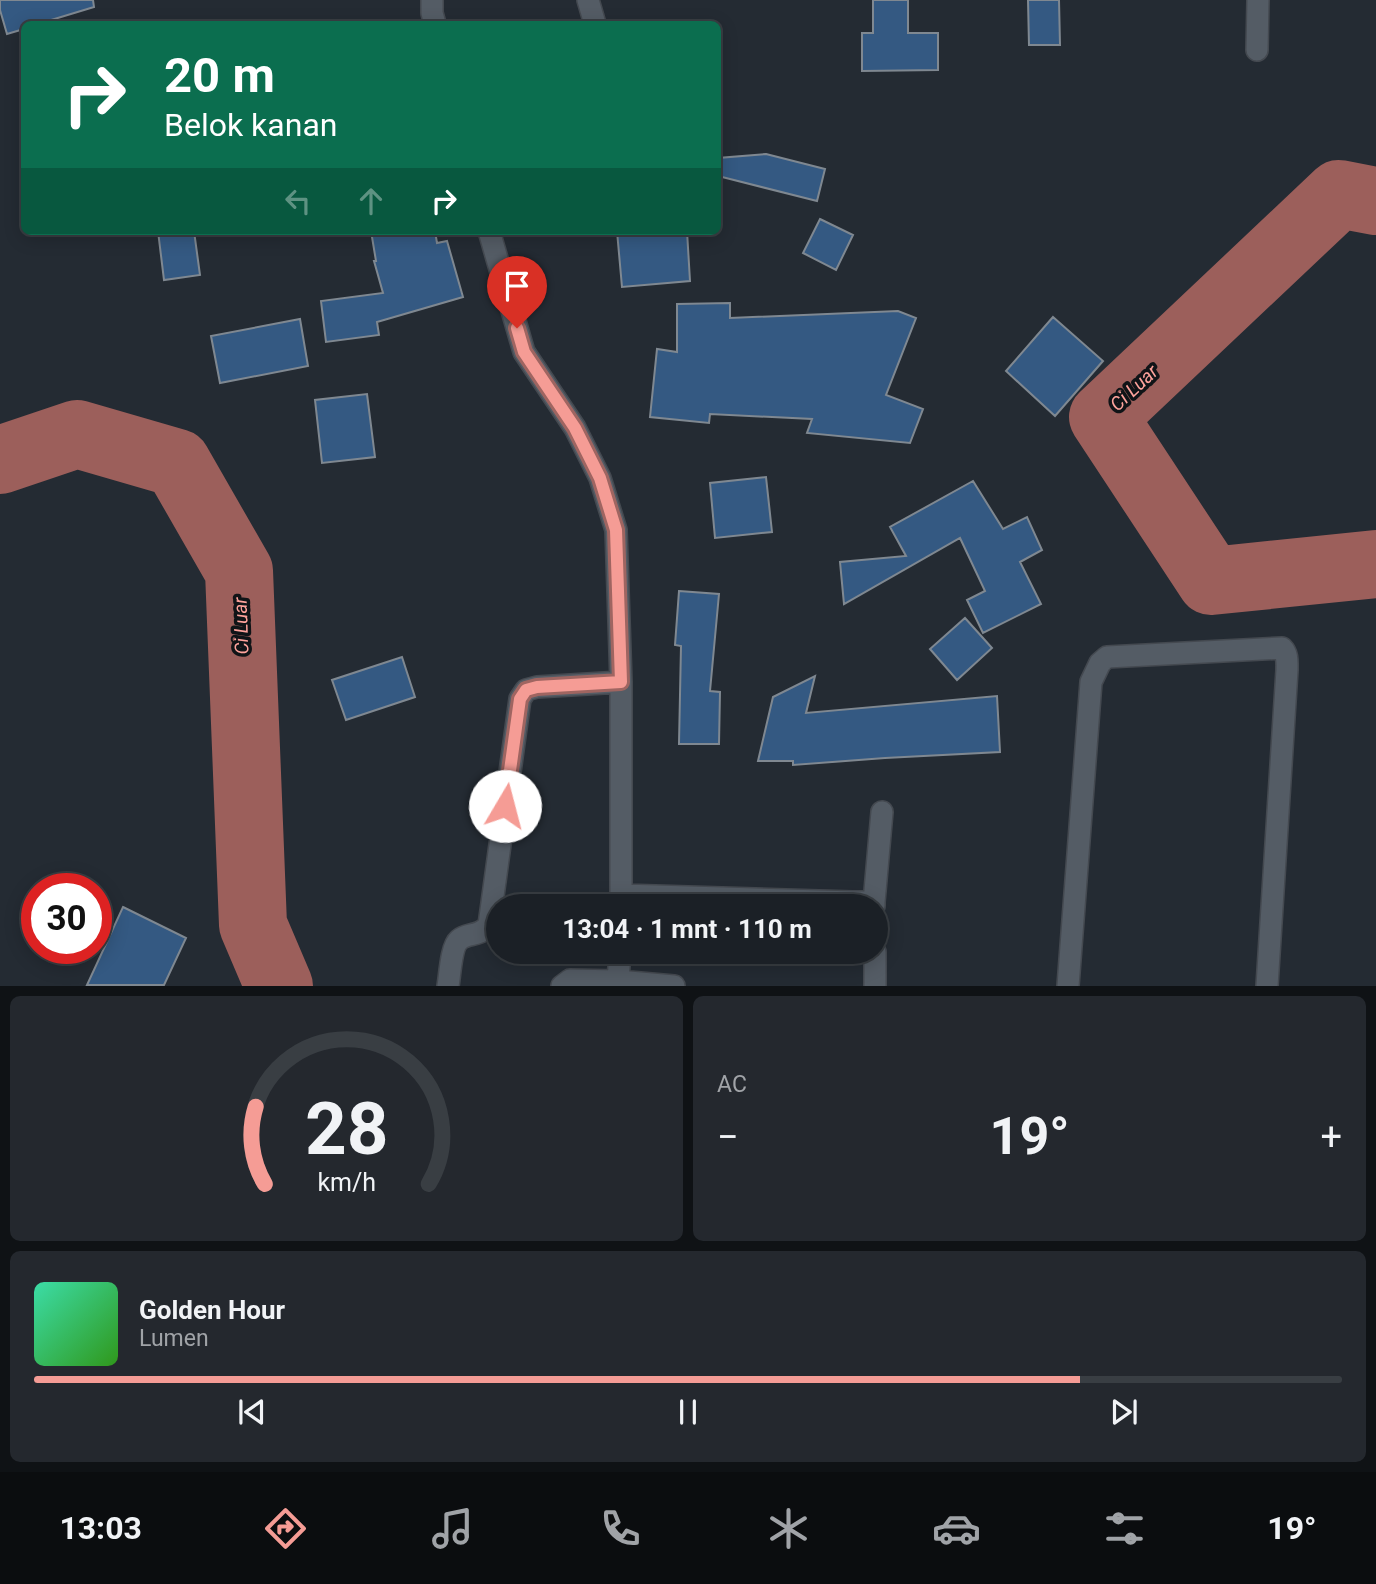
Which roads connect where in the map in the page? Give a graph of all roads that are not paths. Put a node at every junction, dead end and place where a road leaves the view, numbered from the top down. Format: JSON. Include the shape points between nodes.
{"nodes":[{"id":1,"x":432,"y":0,"type":"edge"},
{"id":2,"x":588,"y":0,"type":"edge"},
{"id":3,"x":1258,"y":0,"type":"edge"},
{"id":4,"x":434,"y":21,"type":"edge"},
{"id":5,"x":594,"y":21,"type":"edge"},
{"id":6,"x":1257,"y":50,"type":"dead end"},
{"id":7,"x":490,"y":235,"type":"edge"},
{"id":8,"x":621,"y":682,"type":"junction"},
{"id":9,"x":882,"y":812,"type":"dead end"},
{"id":10,"x":621,"y":894,"type":"edge"},
{"id":11,"x":875,"y":894,"type":"edge"},
{"id":12,"x":619,"y":964,"type":"edge"},
{"id":13,"x":875,"y":964,"type":"edge"},
{"id":14,"x":618,"y":981,"type":"junction"},
{"id":15,"x":448,"y":985,"type":"edge"},
{"id":16,"x":562,"y":985,"type":"edge"},
{"id":17,"x":674,"y":985,"type":"edge"},
{"id":18,"x":876,"y":985,"type":"edge"},
{"id":19,"x":1068,"y":985,"type":"edge"},
{"id":20,"x":1267,"y":985,"type":"edge"}],
"edges":[{"from":1,"to":4,"type":"street"},
{"from":2,"to":5,"type":"street"},
{"from":3,"to":6,"type":"street"},
{"from":7,"to":8,"type":"street","via":[[524,352],[575,428],[600,478],[616,530]]},
{"from":8,"to":10,"type":"street"},
{"from":8,"to":15,"type":"street","via":[[537,687],[526,690],[520,699],[489,925],[454,947]]},
{"from":9,"to":11,"type":"street"},
{"from":12,"to":14,"type":"street"},
{"from":13,"to":18,"type":"street"},
{"from":14,"to":16,"type":"street","via":[[570,980]]},
{"from":14,"to":17,"type":"street"},
{"from":19,"to":20,"type":"street","via":[[1091,682],[1100,663],[1107,657],[1282,648],[1287,670]]}]}
